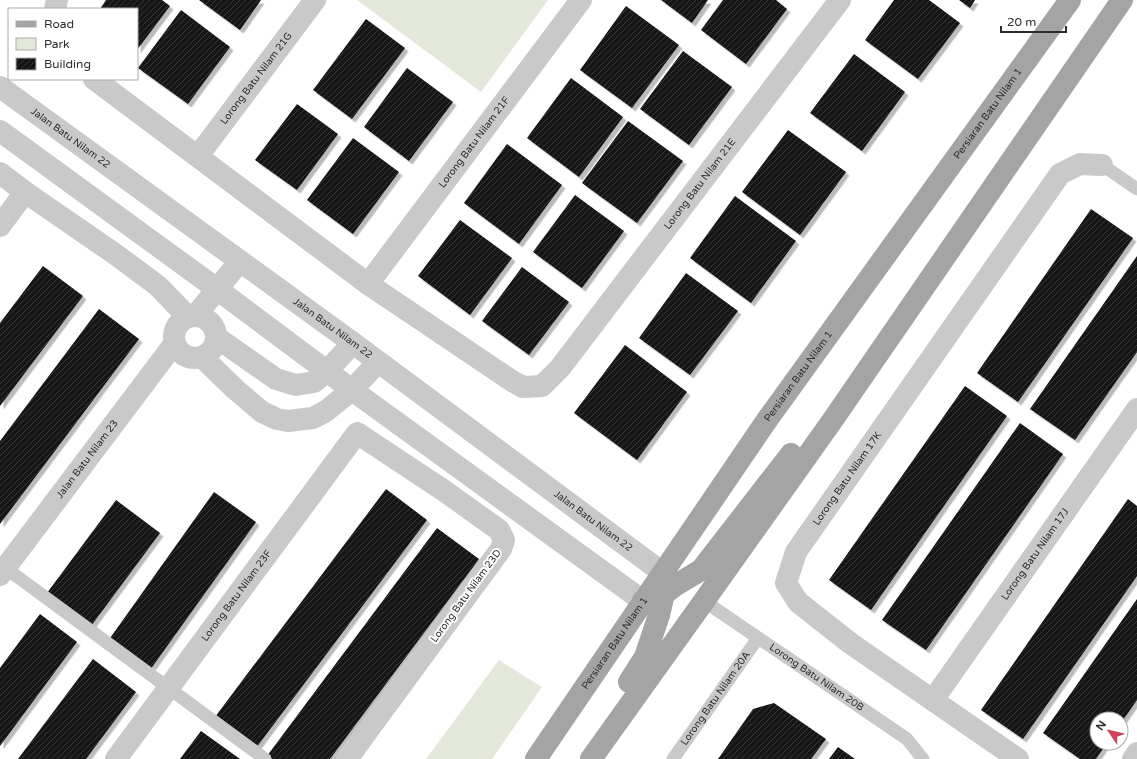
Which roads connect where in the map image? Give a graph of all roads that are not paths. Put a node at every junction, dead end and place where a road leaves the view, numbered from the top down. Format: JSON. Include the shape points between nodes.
{"nodes":[{"id":1,"x":315,"y":0,"type":"edge"},
{"id":2,"x":581,"y":0,"type":"edge"},
{"id":3,"x":840,"y":0,"type":"edge"},
{"id":4,"x":1070,"y":0,"type":"edge"},
{"id":5,"x":1122,"y":0,"type":"edge"},
{"id":6,"x":95,"y":80,"type":"edge"},
{"id":7,"x":0,"y":87,"type":"edge"},
{"id":8,"x":0,"y":131,"type":"edge"},
{"id":9,"x":198,"y":156,"type":"junction"},
{"id":10,"x":1102,"y":165,"type":"joint"},
{"id":11,"x":0,"y":173,"type":"edge"},
{"id":12,"x":1137,"y":189,"type":"edge"},
{"id":13,"x":25,"y":192,"type":"junction"},
{"id":14,"x":0,"y":226,"type":"edge"},
{"id":15,"x":240,"y":261,"type":"junction"},
{"id":16,"x":368,"y":284,"type":"junction"},
{"id":17,"x":217,"y":289,"type":"junction"},
{"id":18,"x":191,"y":316,"type":"junction"},
{"id":19,"x":216,"y":337,"type":"junction"},
{"id":20,"x":353,"y":343,"type":"junction"},
{"id":21,"x":174,"y":344,"type":"junction"},
{"id":22,"x":202,"y":357,"type":"junction"},
{"id":23,"x":378,"y":362,"type":"junction"},
{"id":24,"x":326,"y":372,"type":"junction"},
{"id":25,"x":352,"y":390,"type":"junction"},
{"id":26,"x":1137,"y":409,"type":"edge"},
{"id":27,"x":832,"y":420,"type":"junction"},
{"id":28,"x":357,"y":433,"type":"joint"},
{"id":29,"x":2,"y":569,"type":"edge"},
{"id":30,"x":663,"y":573,"type":"junction"},
{"id":31,"x":664,"y":594,"type":"junction"},
{"id":32,"x":643,"y":601,"type":"junction"},
{"id":33,"x":704,"y":601,"type":"junction"},
{"id":34,"x":758,"y":638,"type":"junction"},
{"id":35,"x":168,"y":688,"type":"junction"},
{"id":36,"x":933,"y":700,"type":"junction"},
{"id":37,"x":1137,"y":753,"type":"edge"},
{"id":38,"x":116,"y":759,"type":"edge"},
{"id":39,"x":265,"y":759,"type":"edge"},
{"id":40,"x":347,"y":759,"type":"edge"},
{"id":41,"x":536,"y":759,"type":"edge"},
{"id":42,"x":575,"y":759,"type":"edge"},
{"id":43,"x":591,"y":759,"type":"edge"},
{"id":44,"x":673,"y":759,"type":"edge"},
{"id":45,"x":923,"y":759,"type":"edge"},
{"id":46,"x":1018,"y":759,"type":"edge"},
{"id":47,"x":1133,"y":759,"type":"edge"}],
"edges":[{"from":1,"to":9,"type":"street","name":"Lorong Batu Nilam 21G"},
{"from":2,"to":16,"type":"street","name":"Lorong Batu Nilam 21F"},
{"from":3,"to":16,"type":"street","name":"Lorong Batu Nilam 21E","via":[[560,368],[542,386],[523,387],[512,381]]},
{"from":4,"to":30,"type":"main road","name":"Persiaran Batu Nilam 1","via":[[780,401]]},
{"from":5,"to":27,"type":"main road"},
{"from":6,"to":9,"type":"street","name":"Lorong Batu Nilam 21E"},
{"from":7,"to":15,"type":"street","name":"Jalan Batu Nilam 22"},
{"from":8,"to":17,"type":"street"},
{"from":9,"to":16,"type":"street","name":"Lorong Batu Nilam 21E"},
{"from":10,"to":12,"type":"lane"},
{"from":10,"to":36,"type":"street","name":"Lorong Batu Nilam 17K","via":[[1080,164],[1060,174],[796,552],[786,583],[798,602],[850,643]]},
{"from":11,"to":13,"type":"street"},
{"from":13,"to":14,"type":"street"},
{"from":13,"to":18,"type":"street","via":[[158,286]]},
{"from":15,"to":17,"type":"street"},
{"from":15,"to":20,"type":"street","name":"Jalan Batu Nilam 22"},
{"from":17,"to":18,"type":"street"},
{"from":17,"to":24,"type":"street"},
{"from":18,"to":19,"type":"street","via":[[206,318],[214,326]]},
{"from":18,"to":21,"type":"street","via":[[178,323],[173,333]]},
{"from":19,"to":22,"type":"street","via":[[212,349]]},
{"from":19,"to":24,"type":"street","via":[[276,379],[296,386],[314,382]]},
{"from":20,"to":23,"type":"street","name":"Jalan Batu Nilam 22"},
{"from":20,"to":24,"type":"street"},
{"from":21,"to":22,"type":"street","via":[[186,356]]},
{"from":21,"to":29,"type":"street","name":"Jalan Batu Nilam 23"},
{"from":22,"to":25,"type":"street","via":[[234,389],[262,412],[277,419],[288,421],[313,418]]},
{"from":23,"to":25,"type":"street"},
{"from":23,"to":30,"type":"street","name":"Jalan Batu Nilam 22"},
{"from":24,"to":25,"type":"street"},
{"from":25,"to":32,"type":"street"},
{"from":26,"to":36,"type":"street","name":"Lorong Batu Nilam 17J"},
{"from":27,"to":31,"type":"main road","via":[[796,447],[702,570]]},
{"from":27,"to":33,"type":"main road"},
{"from":28,"to":35,"type":"street","name":"Lorong Batu Nilam 23F"},
{"from":28,"to":40,"type":"street","name":"Lorong Batu Nilam 23D","via":[[450,494],[499,530],[504,540],[502,549]]},
{"from":29,"to":35,"type":"lane"},
{"from":30,"to":31,"type":"main road"},
{"from":30,"to":32,"type":"main road","name":"Persiaran Batu Nilam 1"},
{"from":31,"to":32,"type":"main road"},
{"from":31,"to":42,"type":"main road","via":[[646,657]]},
{"from":32,"to":41,"type":"main road","name":"Persiaran Batu Nilam 1"},
{"from":33,"to":34,"type":"lane","name":"Lorong Batu Nilam 20B"},
{"from":33,"to":43,"type":"main road"},
{"from":34,"to":44,"type":"lane","name":"Lorong Batu Nilam 20A"},
{"from":34,"to":45,"type":"lane","name":"Lorong Batu Nilam 20B","via":[[907,739]]},
{"from":35,"to":38,"type":"street","name":"Lorong Batu Nilam 23F"},
{"from":35,"to":39,"type":"lane"},
{"from":36,"to":46,"type":"street","name":"Lorong Batu Nilam 17K"},
{"from":37,"to":47,"type":"street"}]}
